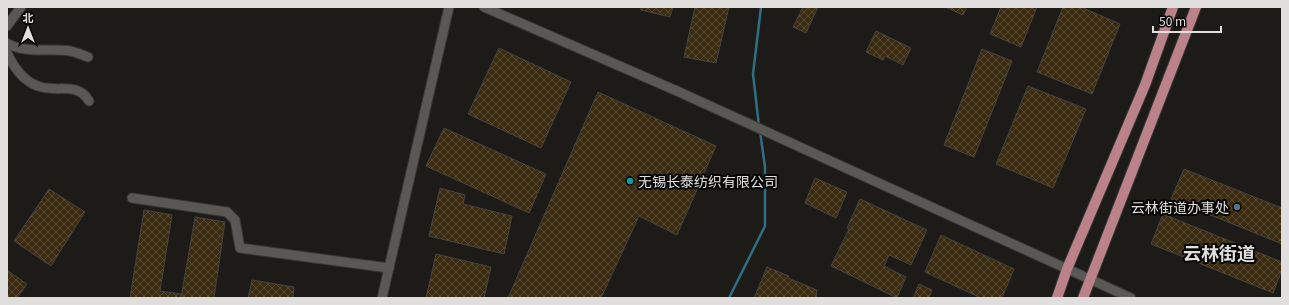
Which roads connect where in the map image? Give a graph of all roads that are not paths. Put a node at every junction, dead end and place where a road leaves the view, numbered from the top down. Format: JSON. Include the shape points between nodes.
{"nodes":[{"id":1,"x":21,"y":7,"type":"edge"},
{"id":2,"x":449,"y":7,"type":"edge"},
{"id":3,"x":484,"y":7,"type":"edge"},
{"id":4,"x":1173,"y":7,"type":"edge"},
{"id":5,"x":1196,"y":7,"type":"edge"},
{"id":6,"x":7,"y":26,"type":"edge"},
{"id":7,"x":7,"y":43,"type":"edge"},
{"id":8,"x":7,"y":53,"type":"edge"},
{"id":9,"x":88,"y":57,"type":"dead end"},
{"id":10,"x":89,"y":101,"type":"dead end"},
{"id":11,"x":132,"y":198,"type":"dead end"},
{"id":12,"x":389,"y":268,"type":"junction"},
{"id":13,"x":1067,"y":269,"type":"junction"},
{"id":14,"x":1090,"y":279,"type":"junction"},
{"id":15,"x":382,"y":298,"type":"edge"},
{"id":16,"x":1057,"y":298,"type":"edge"},
{"id":17,"x":1083,"y":298,"type":"edge"},
{"id":18,"x":1131,"y":298,"type":"edge"}],
"edges":[{"from":1,"to":6,"type":"street"},
{"from":2,"to":12,"type":"street"},
{"from":3,"to":13,"type":"street","via":[[684,94]]},
{"from":4,"to":13,"type":"main road","via":[[1145,86]]},
{"from":5,"to":14,"type":"main road"},
{"from":7,"to":9,"type":"street","via":[[27,49],[71,51]]},
{"from":8,"to":10,"type":"street","via":[[24,78],[48,89],[76,90]]},
{"from":11,"to":12,"type":"street","via":[[227,212],[235,220],[240,248]]},
{"from":12,"to":15,"type":"street"},
{"from":13,"to":14,"type":"street"},
{"from":13,"to":16,"type":"main road"},
{"from":14,"to":17,"type":"main road"},
{"from":14,"to":18,"type":"street"}]}
